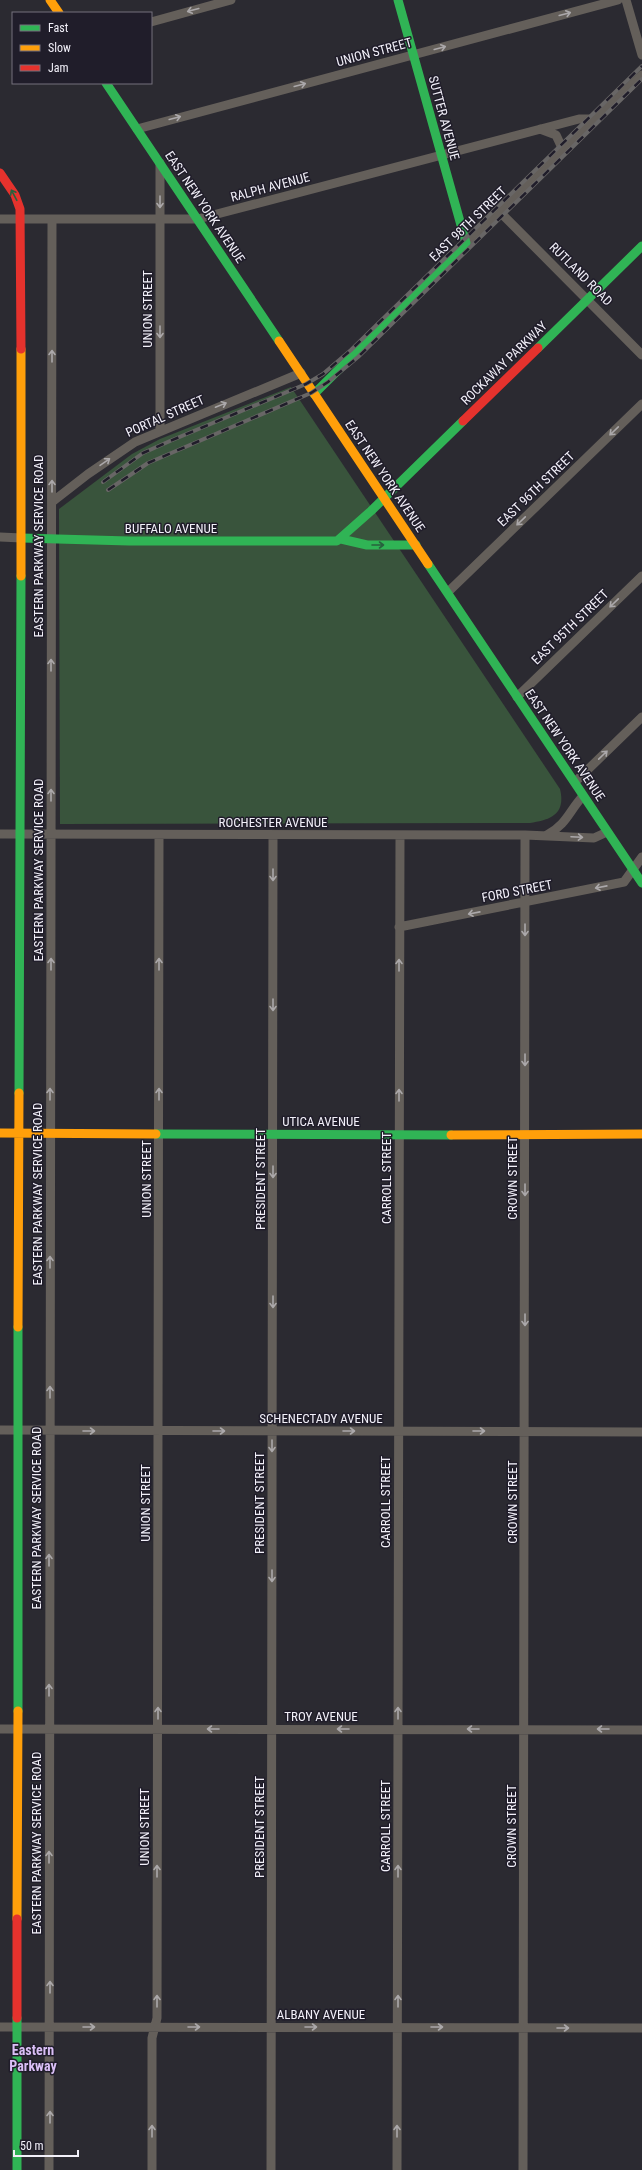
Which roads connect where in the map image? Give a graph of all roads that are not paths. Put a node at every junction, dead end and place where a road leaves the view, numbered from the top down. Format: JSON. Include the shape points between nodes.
{"nodes":[{"id":1,"x":50,"y":0,"type":"edge"},
{"id":2,"x":231,"y":0,"type":"edge"},
{"id":3,"x":398,"y":0,"type":"edge"},
{"id":4,"x":618,"y":0,"type":"edge"},
{"id":5,"x":626,"y":0,"type":"edge"},
{"id":6,"x":58,"y":12,"type":"edge"},
{"id":7,"x":152,"y":22,"type":"edge"},
{"id":8,"x":414,"y":55,"type":"junction"},
{"id":9,"x":642,"y":55,"type":"edge"},
{"id":10,"x":642,"y":75,"type":"edge"},
{"id":11,"x":107,"y":84,"type":"edge"},
{"id":12,"x":594,"y":119,"type":"junction"},
{"id":13,"x":137,"y":129,"type":"junction"},
{"id":14,"x":540,"y":129,"type":"junction"},
{"id":15,"x":563,"y":150,"type":"junction"},
{"id":16,"x":441,"y":156,"type":"junction"},
{"id":17,"x":160,"y":163,"type":"junction"},
{"id":18,"x":0,"y":173,"type":"edge"},
{"id":19,"x":8,"y":206,"type":"dead end"},
{"id":20,"x":500,"y":212,"type":"junction"},
{"id":21,"x":0,"y":219,"type":"edge"},
{"id":22,"x":19,"y":219,"type":"junction"},
{"id":23,"x":52,"y":219,"type":"junction"},
{"id":24,"x":160,"y":219,"type":"junction"},
{"id":25,"x":198,"y":219,"type":"junction"},
{"id":26,"x":466,"y":243,"type":"junction"},
{"id":27,"x":642,"y":246,"type":"edge"},
{"id":28,"x":588,"y":299,"type":"junction"},
{"id":29,"x":642,"y":355,"type":"edge"},
{"id":30,"x":301,"y":373,"type":"junction"},
{"id":31,"x":314,"y":394,"type":"junction"},
{"id":32,"x":642,"y":404,"type":"edge"},
{"id":33,"x":160,"y":430,"type":"junction"},
{"id":34,"x":384,"y":498,"type":"junction"},
{"id":35,"x":52,"y":502,"type":"junction"},
{"id":36,"x":0,"y":537,"type":"edge"},
{"id":37,"x":22,"y":538,"type":"junction"},
{"id":38,"x":51,"y":539,"type":"junction"},
{"id":39,"x":341,"y":539,"type":"junction"},
{"id":40,"x":416,"y":545,"type":"junction"},
{"id":41,"x":642,"y":576,"type":"edge"},
{"id":42,"x":448,"y":592,"type":"junction"},
{"id":43,"x":517,"y":697,"type":"junction"},
{"id":44,"x":642,"y":717,"type":"edge"},
{"id":45,"x":575,"y":782,"type":"junction"},
{"id":46,"x":584,"y":796,"type":"junction"},
{"id":47,"x":608,"y":832,"type":"junction"},
{"id":48,"x":0,"y":834,"type":"edge"},
{"id":49,"x":19,"y":834,"type":"junction"},
{"id":50,"x":51,"y":834,"type":"junction"},
{"id":51,"x":400,"y":834,"type":"junction"},
{"id":52,"x":160,"y":835,"type":"junction"},
{"id":53,"x":525,"y":835,"type":"junction"},
{"id":54,"x":546,"y":835,"type":"junction"},
{"id":55,"x":274,"y":836,"type":"junction"},
{"id":56,"x":642,"y":857,"type":"edge"},
{"id":57,"x":633,"y":870,"type":"junction"},
{"id":58,"x":642,"y":883,"type":"edge"},
{"id":59,"x":525,"y":902,"type":"junction"},
{"id":60,"x":399,"y":928,"type":"junction"},
{"id":61,"x":0,"y":1133,"type":"edge"},
{"id":62,"x":19,"y":1133,"type":"junction"},
{"id":63,"x":50,"y":1133,"type":"junction"},
{"id":64,"x":159,"y":1133,"type":"junction"},
{"id":65,"x":273,"y":1133,"type":"junction"},
{"id":66,"x":399,"y":1134,"type":"junction"},
{"id":67,"x":642,"y":1134,"type":"edge"},
{"id":68,"x":525,"y":1135,"type":"junction"},
{"id":69,"x":0,"y":1430,"type":"edge"},
{"id":70,"x":18,"y":1430,"type":"junction"},
{"id":71,"x":50,"y":1431,"type":"junction"},
{"id":72,"x":158,"y":1431,"type":"junction"},
{"id":73,"x":272,"y":1431,"type":"junction"},
{"id":74,"x":399,"y":1431,"type":"junction"},
{"id":75,"x":526,"y":1431,"type":"junction"},
{"id":76,"x":642,"y":1432,"type":"edge"},
{"id":77,"x":0,"y":1729,"type":"edge"},
{"id":78,"x":18,"y":1729,"type":"junction"},
{"id":79,"x":49,"y":1729,"type":"junction"},
{"id":80,"x":158,"y":1729,"type":"junction"},
{"id":81,"x":272,"y":1729,"type":"junction"},
{"id":82,"x":398,"y":1729,"type":"junction"},
{"id":83,"x":524,"y":1729,"type":"junction"},
{"id":84,"x":642,"y":1730,"type":"edge"},
{"id":85,"x":0,"y":2027,"type":"edge"},
{"id":86,"x":17,"y":2027,"type":"junction"},
{"id":87,"x":50,"y":2027,"type":"junction"},
{"id":88,"x":155,"y":2027,"type":"junction"},
{"id":89,"x":272,"y":2027,"type":"junction"},
{"id":90,"x":398,"y":2027,"type":"junction"},
{"id":91,"x":524,"y":2028,"type":"junction"},
{"id":92,"x":642,"y":2028,"type":"edge"},
{"id":93,"x":17,"y":2170,"type":"edge"},
{"id":94,"x":50,"y":2170,"type":"edge"},
{"id":95,"x":152,"y":2170,"type":"edge"},
{"id":96,"x":271,"y":2170,"type":"edge"},
{"id":97,"x":397,"y":2170,"type":"edge"},
{"id":98,"x":523,"y":2170,"type":"edge"}],
"edges":[{"from":1,"to":6,"type":"main road"},
{"from":2,"to":7,"type":"street","one_way":true},
{"from":3,"to":8,"type":"main road","name":"SUTTER AVENUE"},
{"from":8,"to":4,"type":"street","name":"UNION STREET","one_way":true},
{"from":5,"to":9,"type":"street"},
{"from":13,"to":8,"type":"street","name":"UNION STREET","one_way":true},
{"from":8,"to":16,"type":"main road","name":"SUTTER AVENUE"},
{"from":10,"to":12,"type":"street","name":"EAST 98TH STREET"},
{"from":11,"to":13,"type":"main road","name":"EAST NEW YORK AVENUE"},
{"from":12,"to":14,"type":"street","name":"RALPH AVENUE","via":[[579,119]]},
{"from":12,"to":15,"type":"street","name":"EAST 98TH STREET"},
{"from":13,"to":17,"type":"main road","name":"EAST NEW YORK AVENUE"},
{"from":14,"to":15,"type":"street","via":[[556,135]]},
{"from":14,"to":16,"type":"street","name":"RALPH AVENUE"},
{"from":15,"to":20,"type":"street","name":"EAST 98TH STREET"},
{"from":16,"to":25,"type":"street","name":"RALPH AVENUE"},
{"from":16,"to":26,"type":"main road","name":"SUTTER AVENUE"},
{"from":17,"to":24,"type":"street","name":"UNION STREET","one_way":true},
{"from":17,"to":25,"type":"main road","name":"EAST NEW YORK AVENUE"},
{"from":22,"to":18,"type":"main road","one_way":true,"via":[[20,209]]},
{"from":19,"to":22,"type":"main road"},
{"from":20,"to":26,"type":"street","name":"EAST 98TH STREET"},
{"from":20,"to":28,"type":"street","name":"RUTLAND ROAD"},
{"from":21,"to":22,"type":"street","name":"RALPH AVENUE"},
{"from":22,"to":23,"type":"street","name":"RALPH AVENUE"},
{"from":22,"to":37,"type":"main road"},
{"from":23,"to":24,"type":"street","name":"RALPH AVENUE"},
{"from":35,"to":23,"type":"street","name":"EASTERN PARKWAY SERVICE ROAD","one_way":true},
{"from":24,"to":25,"type":"street","name":"RALPH AVENUE"},
{"from":24,"to":33,"type":"street","name":"UNION STREET","one_way":true},
{"from":25,"to":30,"type":"main road","name":"EAST NEW YORK AVENUE"},
{"from":26,"to":31,"type":"main road","name":"EAST 98TH STREET"},
{"from":27,"to":28,"type":"main road","name":"ROCKAWAY PARKWAY"},
{"from":28,"to":29,"type":"street","name":"RUTLAND ROAD"},
{"from":28,"to":34,"type":"main road","name":"ROCKAWAY PARKWAY"},
{"from":30,"to":31,"type":"main road","name":"EAST NEW YORK AVENUE"},
{"from":33,"to":30,"type":"street","name":"PORTAL STREET","one_way":true},
{"from":31,"to":34,"type":"main road","name":"EAST NEW YORK AVENUE"},
{"from":32,"to":42,"type":"street","name":"EAST 96TH STREET","one_way":true},
{"from":35,"to":33,"type":"street","name":"PORTAL STREET","one_way":true,"via":[[108,460],[135,442]]},
{"from":34,"to":39,"type":"main road"},
{"from":34,"to":40,"type":"main road","name":"EAST NEW YORK AVENUE"},
{"from":35,"to":38,"type":"street","name":"EASTERN PARKWAY SERVICE ROAD"},
{"from":36,"to":37,"type":"street","name":"BUFFALO AVENUE"},
{"from":37,"to":38,"type":"main road","name":"BUFFALO AVENUE"},
{"from":37,"to":49,"type":"main road"},
{"from":38,"to":39,"type":"main road","name":"BUFFALO AVENUE","via":[[330,542]]},
{"from":50,"to":38,"type":"street","name":"EASTERN PARKWAY SERVICE ROAD","one_way":true},
{"from":39,"to":40,"type":"main road","name":"BUFFALO AVENUE","one_way":true,"via":[[367,545]]},
{"from":40,"to":42,"type":"main road","name":"EAST NEW YORK AVENUE"},
{"from":41,"to":43,"type":"street","name":"EAST 95TH STREET","one_way":true},
{"from":42,"to":43,"type":"main road","name":"EAST NEW YORK AVENUE"},
{"from":43,"to":45,"type":"main road","name":"EAST NEW YORK AVENUE"},
{"from":45,"to":44,"type":"street","one_way":true},
{"from":45,"to":46,"type":"main road","name":"EAST NEW YORK AVENUE"},
{"from":46,"to":47,"type":"main road","name":"EAST NEW YORK AVENUE"},
{"from":46,"to":54,"type":"street","via":[[560,828]]},
{"from":54,"to":47,"type":"street","name":"ROCHESTER AVENUE","one_way":true,"via":[[594,838]]},
{"from":47,"to":57,"type":"main road","name":"EAST NEW YORK AVENUE"},
{"from":48,"to":49,"type":"street","name":"ROCHESTER AVENUE"},
{"from":49,"to":50,"type":"street","name":"ROCHESTER AVENUE"},
{"from":49,"to":62,"type":"main road"},
{"from":50,"to":52,"type":"street","name":"ROCHESTER AVENUE"},
{"from":63,"to":50,"type":"street","name":"EASTERN PARKWAY SERVICE ROAD","one_way":true},
{"from":51,"to":53,"type":"street","name":"ROCHESTER AVENUE"},
{"from":51,"to":55,"type":"street","name":"ROCHESTER AVENUE"},
{"from":51,"to":60,"type":"street","name":"CARROLL STREET"},
{"from":52,"to":55,"type":"street","name":"ROCHESTER AVENUE"},
{"from":64,"to":52,"type":"street","name":"UNION STREET","one_way":true},
{"from":53,"to":54,"type":"street","name":"ROCHESTER AVENUE"},
{"from":53,"to":59,"type":"street","name":"CROWN STREET"},
{"from":55,"to":65,"type":"street","name":"PRESIDENT STREET","one_way":true},
{"from":56,"to":57,"type":"street","name":"FORD STREET"},
{"from":57,"to":58,"type":"main road","name":"EAST NEW YORK AVENUE"},
{"from":57,"to":59,"type":"street","name":"FORD STREET","one_way":true,"via":[[624,882]]},
{"from":59,"to":60,"type":"street","name":"FORD STREET","one_way":true},
{"from":59,"to":68,"type":"street","name":"CROWN STREET","one_way":true},
{"from":66,"to":60,"type":"street","name":"CARROLL STREET","one_way":true},
{"from":61,"to":62,"type":"main road","name":"UTICA AVENUE"},
{"from":62,"to":63,"type":"main road","name":"UTICA AVENUE"},
{"from":62,"to":70,"type":"main road"},
{"from":63,"to":64,"type":"main road","name":"UTICA AVENUE"},
{"from":71,"to":63,"type":"street","name":"EASTERN PARKWAY SERVICE ROAD","one_way":true},
{"from":64,"to":65,"type":"main road","name":"UTICA AVENUE"},
{"from":64,"to":72,"type":"street","name":"UNION STREET"},
{"from":65,"to":66,"type":"main road","name":"UTICA AVENUE"},
{"from":65,"to":73,"type":"street","name":"PRESIDENT STREET","one_way":true},
{"from":66,"to":68,"type":"main road","name":"UTICA AVENUE"},
{"from":66,"to":74,"type":"street","name":"CARROLL STREET"},
{"from":67,"to":68,"type":"main road","name":"UTICA AVENUE"},
{"from":68,"to":75,"type":"street","name":"CROWN STREET","one_way":true},
{"from":69,"to":70,"type":"street","name":"SCHENECTADY AVENUE"},
{"from":70,"to":71,"type":"street","name":"SCHENECTADY AVENUE"},
{"from":70,"to":78,"type":"main road"},
{"from":71,"to":72,"type":"street","name":"SCHENECTADY AVENUE","one_way":true},
{"from":79,"to":71,"type":"street","name":"EASTERN PARKWAY SERVICE ROAD","one_way":true},
{"from":72,"to":73,"type":"street","name":"SCHENECTADY AVENUE","one_way":true},
{"from":80,"to":72,"type":"street","name":"UNION STREET","one_way":true},
{"from":73,"to":74,"type":"street","name":"SCHENECTADY AVENUE","one_way":true},
{"from":73,"to":81,"type":"street","name":"PRESIDENT STREET","one_way":true},
{"from":74,"to":75,"type":"street","name":"SCHENECTADY AVENUE","one_way":true},
{"from":82,"to":74,"type":"street","name":"CARROLL STREET","one_way":true},
{"from":75,"to":76,"type":"street","name":"SCHENECTADY AVENUE"},
{"from":75,"to":83,"type":"street","name":"CROWN STREET"},
{"from":77,"to":78,"type":"street","name":"TROY AVENUE"},
{"from":78,"to":79,"type":"street","name":"TROY AVENUE"},
{"from":78,"to":86,"type":"main road"},
{"from":79,"to":80,"type":"street","name":"TROY AVENUE"},
{"from":87,"to":79,"type":"street","name":"EASTERN PARKWAY SERVICE ROAD","one_way":true},
{"from":81,"to":80,"type":"street","name":"TROY AVENUE","one_way":true},
{"from":88,"to":80,"type":"street","name":"UNION STREET","one_way":true},
{"from":82,"to":81,"type":"street","name":"TROY AVENUE","one_way":true},
{"from":81,"to":89,"type":"street","name":"PRESIDENT STREET"},
{"from":83,"to":82,"type":"street","name":"TROY AVENUE","one_way":true},
{"from":90,"to":82,"type":"street","name":"CARROLL STREET","one_way":true},
{"from":84,"to":83,"type":"street","name":"TROY AVENUE","one_way":true},
{"from":83,"to":91,"type":"street","name":"CROWN STREET"},
{"from":85,"to":86,"type":"street","name":"ALBANY AVENUE"},
{"from":86,"to":87,"type":"street","name":"ALBANY AVENUE"},
{"from":86,"to":93,"type":"main road"},
{"from":87,"to":88,"type":"street","name":"ALBANY AVENUE","one_way":true},
{"from":94,"to":87,"type":"street","name":"EASTERN PARKWAY SERVICE ROAD","one_way":true},
{"from":88,"to":89,"type":"street","name":"ALBANY AVENUE","one_way":true},
{"from":95,"to":88,"type":"street","name":"UNION STREET","one_way":true,"via":[[152,2038]]},
{"from":89,"to":90,"type":"street","name":"ALBANY AVENUE","one_way":true},
{"from":89,"to":96,"type":"street","name":"PRESIDENT STREET"},
{"from":90,"to":91,"type":"street","name":"ALBANY AVENUE","one_way":true},
{"from":97,"to":90,"type":"street","name":"CARROLL STREET","one_way":true},
{"from":91,"to":92,"type":"street","name":"ALBANY AVENUE","one_way":true},
{"from":91,"to":98,"type":"street","name":"CROWN STREET"}]}
